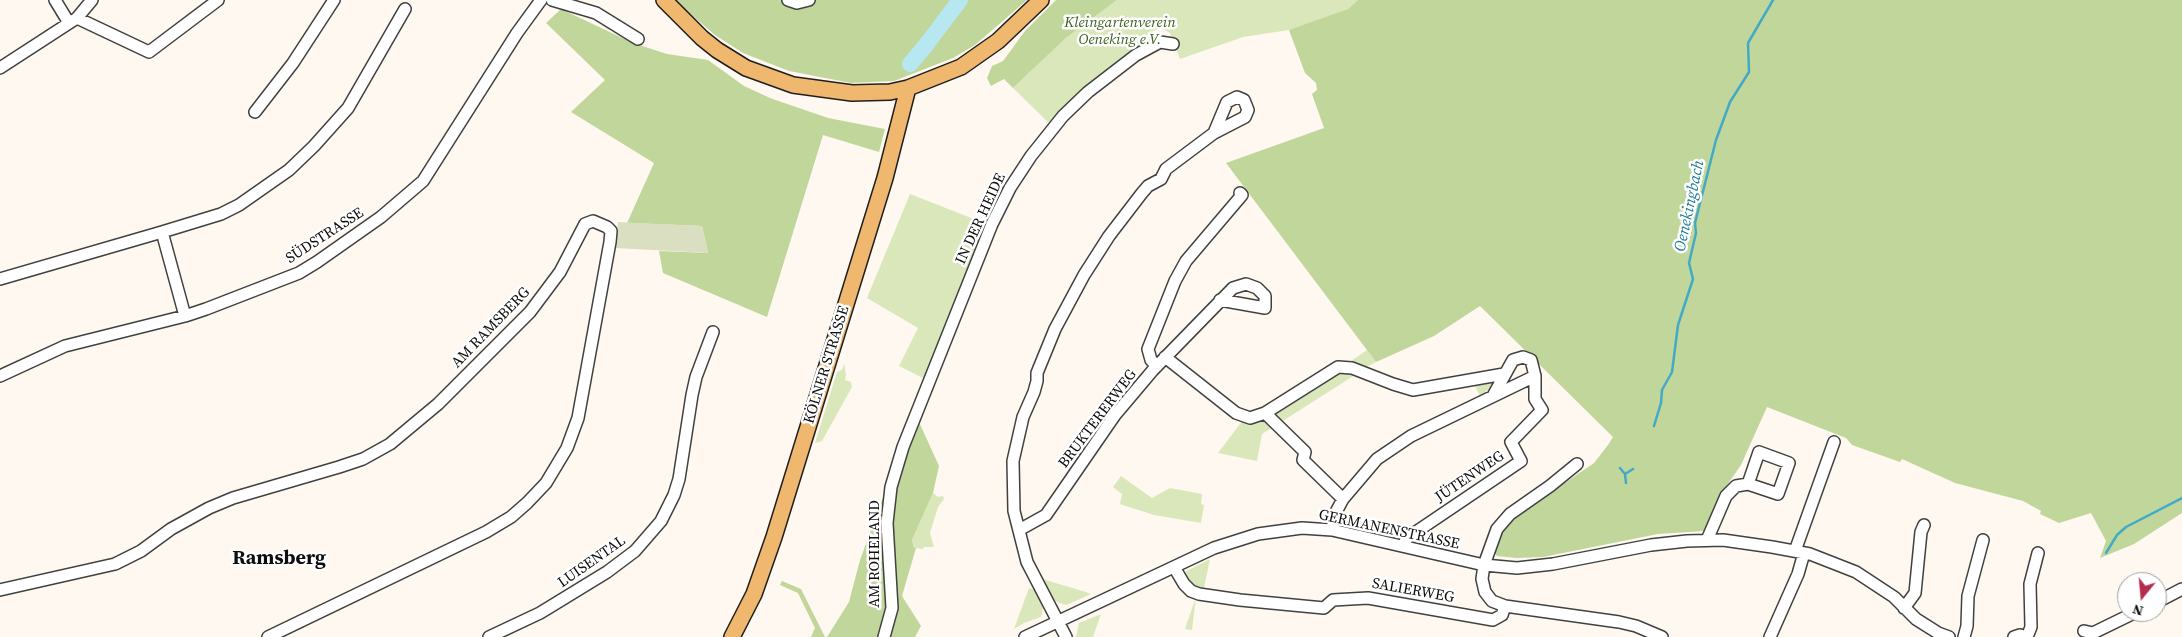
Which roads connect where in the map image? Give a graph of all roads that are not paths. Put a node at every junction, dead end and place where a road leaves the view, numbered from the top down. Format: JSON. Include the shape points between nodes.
{"nodes":[{"id":1,"x":55,"y":0,"type":"edge"},
{"id":2,"x":92,"y":0,"type":"edge"},
{"id":3,"x":218,"y":0,"type":"edge"},
{"id":4,"x":334,"y":0,"type":"edge"},
{"id":5,"x":541,"y":0,"type":"edge"},
{"id":6,"x":552,"y":0,"type":"edge"},
{"id":7,"x":664,"y":0,"type":"edge"},
{"id":8,"x":788,"y":0,"type":"edge"},
{"id":9,"x":810,"y":0,"type":"edge"},
{"id":10,"x":1041,"y":0,"type":"edge"},
{"id":11,"x":405,"y":9,"type":"dead end"},
{"id":12,"x":73,"y":20,"type":"junction"},
{"id":13,"x":638,"y":39,"type":"dead end"},
{"id":14,"x":1172,"y":44,"type":"dead end"},
{"id":15,"x":0,"y":68,"type":"edge"},
{"id":16,"x":908,"y":88,"type":"junction"},
{"id":17,"x":255,"y":112,"type":"dead end"},
{"id":18,"x":1214,"y":133,"type":"dead end"},
{"id":19,"x":1240,"y":193,"type":"dead end"},
{"id":20,"x":162,"y":232,"type":"junction"},
{"id":21,"x":0,"y":279,"type":"edge"},
{"id":22,"x":1220,"y":300,"type":"dead end"},
{"id":23,"x":185,"y":316,"type":"junction"},
{"id":24,"x":713,"y":332,"type":"dead end"},
{"id":25,"x":1161,"y":362,"type":"junction"},
{"id":26,"x":1504,"y":374,"type":"junction"},
{"id":27,"x":0,"y":376,"type":"edge"},
{"id":28,"x":1535,"y":376,"type":"junction"},
{"id":29,"x":1493,"y":396,"type":"junction"},
{"id":30,"x":1265,"y":413,"type":"junction"},
{"id":31,"x":916,"y":415,"type":"joint"},
{"id":32,"x":1834,"y":442,"type":"dead end"},
{"id":33,"x":1577,"y":464,"type":"dead end"},
{"id":34,"x":1748,"y":484,"type":"dead end"},
{"id":35,"x":1343,"y":499,"type":"junction"},
{"id":36,"x":1924,"y":525,"type":"dead end"},
{"id":37,"x":1019,"y":530,"type":"junction"},
{"id":38,"x":1332,"y":530,"type":"junction"},
{"id":39,"x":1707,"y":540,"type":"junction"},
{"id":40,"x":1983,"y":540,"type":"dead end"},
{"id":41,"x":1403,"y":546,"type":"junction"},
{"id":42,"x":1800,"y":552,"type":"junction"},
{"id":43,"x":2038,"y":553,"type":"dead end"},
{"id":44,"x":1484,"y":565,"type":"junction"},
{"id":45,"x":1174,"y":567,"type":"junction"},
{"id":46,"x":2182,"y":589,"type":"edge"},
{"id":47,"x":0,"y":590,"type":"edge"},
{"id":48,"x":2167,"y":597,"type":"edge"},
{"id":49,"x":1505,"y":606,"type":"junction"},
{"id":50,"x":1904,"y":608,"type":"junction"},
{"id":51,"x":2117,"y":621,"type":"edge"},
{"id":52,"x":1058,"y":622,"type":"junction"},
{"id":53,"x":2084,"y":631,"type":"dead end"},
{"id":54,"x":1641,"y":633,"type":"edge"},
{"id":55,"x":268,"y":637,"type":"edge"},
{"id":56,"x":489,"y":637,"type":"edge"},
{"id":57,"x":732,"y":637,"type":"edge"},
{"id":58,"x":884,"y":637,"type":"edge"},
{"id":59,"x":1025,"y":637,"type":"edge"},
{"id":60,"x":1066,"y":637,"type":"edge"},
{"id":61,"x":1662,"y":637,"type":"edge"},
{"id":62,"x":1770,"y":637,"type":"edge"},
{"id":63,"x":1949,"y":637,"type":"edge"},
{"id":64,"x":1964,"y":637,"type":"edge"},
{"id":65,"x":2014,"y":637,"type":"edge"},
{"id":66,"x":2026,"y":637,"type":"edge"}],
"edges":[{"from":1,"to":12,"type":"street"},
{"from":2,"to":12,"type":"street"},
{"from":3,"to":12,"type":"street","via":[[148,52]]},
{"from":4,"to":17,"type":"street","via":[[293,63]]},
{"from":5,"to":23,"type":"street","name":"SÜDSTRASSE","via":[[430,170],[414,189],[381,217],[299,273]]},
{"from":6,"to":13,"type":"street","via":[[596,13]]},
{"from":7,"to":16,"type":"main road","via":[[717,50],[759,73],[793,85],[837,92],[872,93]]},
{"from":8,"to":9,"type":"street","via":[[797,3]]},
{"from":10,"to":16,"type":"main road","via":[[985,52],[961,67]]},
{"from":11,"to":20,"type":"street","via":[[348,108],[290,170],[221,214]]},
{"from":12,"to":15,"type":"street"},
{"from":14,"to":31,"type":"street","name":"IN DER HEIDE","via":[[1160,42],[1111,73],[1063,116],[1030,156],[992,224]]},
{"from":16,"to":57,"type":"main road","name":"KÖLNER STRASSE","via":[[885,178],[774,537],[750,602]]},
{"from":18,"to":37,"type":"street","via":[[1168,168],[1130,208],[1084,275],[1055,329],[1036,376],[1012,461],[1014,511]]},
{"from":19,"to":25,"type":"street","via":[[1242,195],[1186,261],[1176,281],[1148,349],[1150,360]]},
{"from":20,"to":21,"type":"street"},
{"from":20,"to":23,"type":"street"},
{"from":22,"to":25,"type":"street","name":"BRUKTERERWEG"},
{"from":23,"to":27,"type":"street","name":"SÜDSTRASSE","via":[[65,346]]},
{"from":24,"to":56,"type":"street","name":"LUISENTAL","via":[[696,377],[674,495],[661,521],[635,551],[604,575],[540,613]]},
{"from":25,"to":30,"type":"street","via":[[1236,413],[1250,418]]},
{"from":25,"to":37,"type":"street","name":"BRUKTERERWEG","via":[[1115,415],[1046,515]]},
{"from":26,"to":28,"type":"street","via":[[1513,360],[1522,357],[1531,360]]},
{"from":26,"to":29,"type":"street"},
{"from":26,"to":30,"type":"street","via":[[1413,390],[1364,371],[1342,367],[1321,376]]},
{"from":28,"to":29,"type":"street"},
{"from":28,"to":41,"type":"street","name":"JÜTENWEG","via":[[1534,399],[1542,410],[1510,442],[1521,461],[1407,538]]},
{"from":29,"to":35,"type":"street","via":[[1391,449],[1371,464]]},
{"from":30,"to":35,"type":"street","via":[[1304,452],[1303,460]]},
{"from":31,"to":58,"type":"street","name":"AM ROHELAND","via":[[898,461],[889,497],[892,608]]},
{"from":32,"to":42,"type":"street"},
{"from":33,"to":44,"type":"street","via":[[1502,522]]},
{"from":34,"to":39,"type":"street","via":[[1736,486],[1726,496]]},
{"from":35,"to":38,"type":"street"},
{"from":36,"to":50,"type":"street","via":[[1919,546],[1916,593]]},
{"from":37,"to":52,"type":"street","via":[[1027,562]]},
{"from":38,"to":41,"type":"street","name":"GERMANENSTRASSE"},
{"from":38,"to":45,"type":"street","name":"GERMANENSTRASSE","via":[[1294,528],[1258,534],[1214,548]]},
{"from":39,"to":42,"type":"street","name":"GERMANENSTRASSE"},
{"from":39,"to":44,"type":"street","name":"GERMANENSTRASSE","via":[[1651,545],[1517,568]]},
{"from":40,"to":64,"type":"street","via":[[1968,596]]},
{"from":41,"to":44,"type":"street","name":"GERMANENSTRASSE"},
{"from":42,"to":50,"type":"street","name":"GERMANENSTRASSE","via":[[1863,575]]},
{"from":42,"to":62,"type":"street","via":[[1798,574]]},
{"from":43,"to":66,"type":"street","via":[[2030,584],[2031,627]]},
{"from":44,"to":49,"type":"street","via":[[1482,579],[1485,592],[1492,601]]},
{"from":45,"to":49,"type":"street","name":"SALIERWEG","via":[[1191,591],[1240,600],[1324,608],[1333,600],[1368,598],[1493,620],[1502,615]]},
{"from":45,"to":52,"type":"street","name":"GERMANENSTRASSE"},
{"from":46,"to":48,"type":"street"},
{"from":47,"to":55,"type":"street","name":"AM RAMSBERG","via":[[115,564],[209,508],[339,468],[390,444],[438,404],[530,312],[560,272],[585,224],[594,221],[607,227],[611,232],[610,242],[578,418],[567,448],[546,482],[511,517],[486,532]]},
{"from":49,"to":54,"type":"street","via":[[1614,621]]},
{"from":50,"to":63,"type":"street","name":"GERMANENSTRASSE","via":[[1927,627]]},
{"from":51,"to":53,"type":"street","via":[[2093,633]]},
{"from":52,"to":59,"type":"street","name":"GERMANENSTRASSE"},
{"from":52,"to":60,"type":"street"},
{"from":54,"to":61,"type":"street"},
{"from":65,"to":66,"type":"street"}]}
